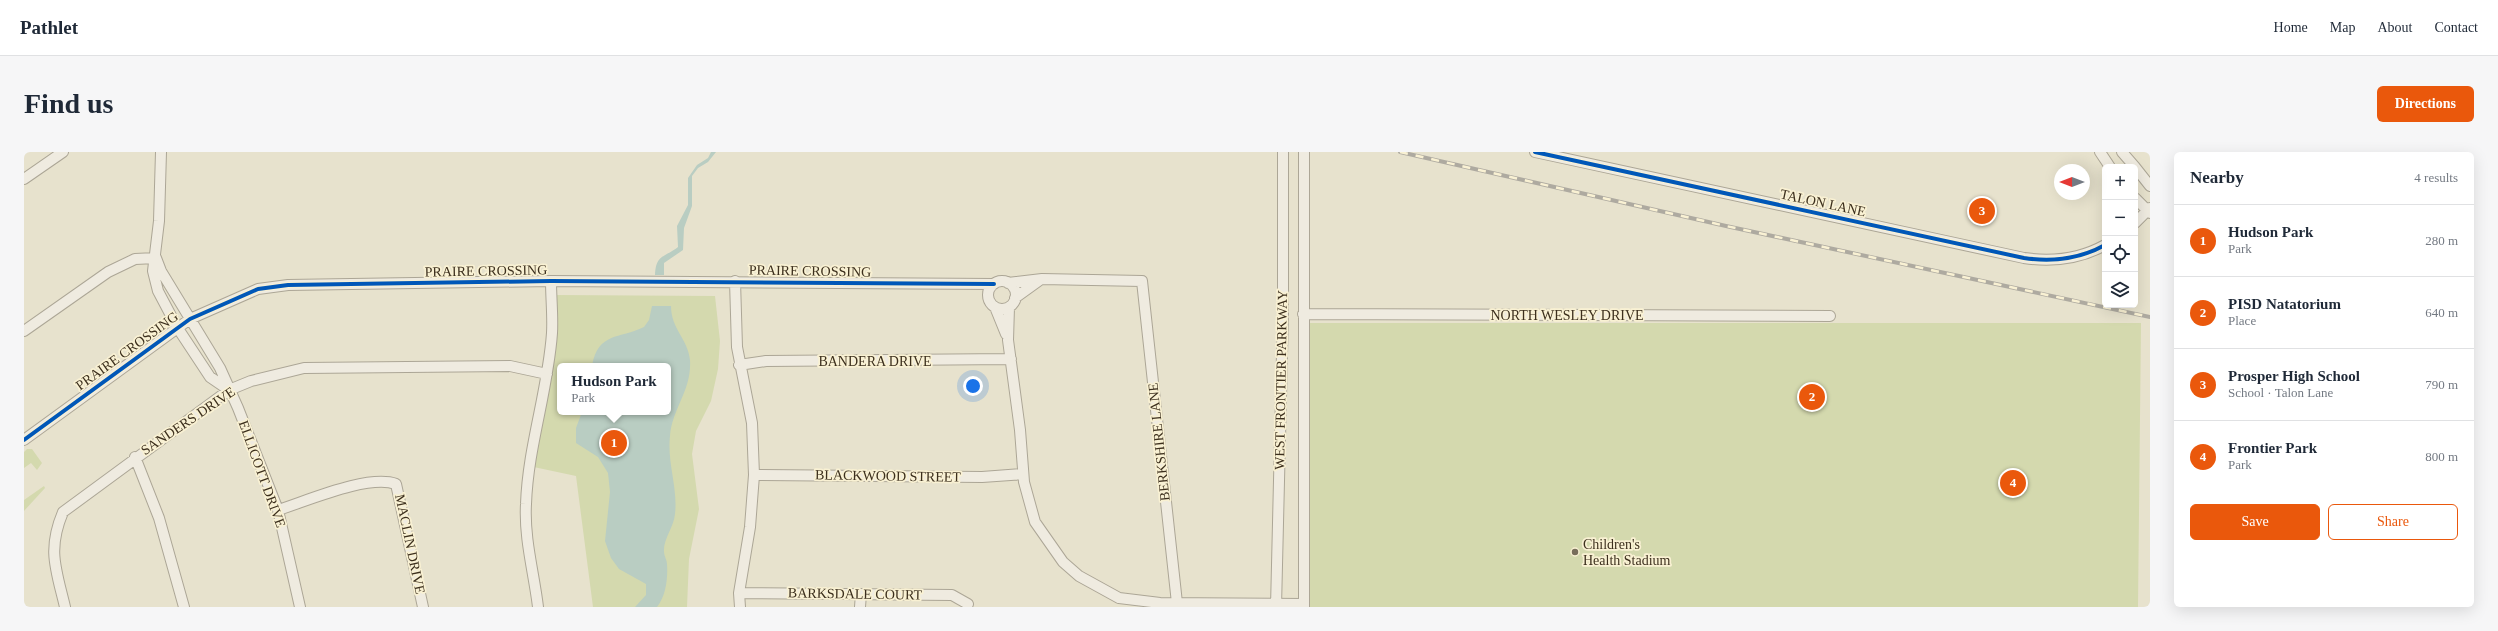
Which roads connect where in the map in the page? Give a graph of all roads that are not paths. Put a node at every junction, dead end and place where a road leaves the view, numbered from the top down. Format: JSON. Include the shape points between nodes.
{"nodes":[{"id":1,"x":62,"y":152,"type":"edge"},
{"id":2,"x":161,"y":152,"type":"edge"},
{"id":3,"x":1283,"y":152,"type":"edge"},
{"id":4,"x":1304,"y":152,"type":"edge"},
{"id":5,"x":1535,"y":152,"type":"edge"},
{"id":6,"x":2100,"y":152,"type":"edge"},
{"id":7,"x":2122,"y":152,"type":"edge"},
{"id":8,"x":2108,"y":164,"type":"edge"},
{"id":9,"x":2132,"y":164,"type":"edge"},
{"id":10,"x":2138,"y":171,"type":"edge"},
{"id":11,"x":24,"y":179,"type":"edge"},
{"id":12,"x":2150,"y":186,"type":"edge"},
{"id":13,"x":2137,"y":200,"type":"edge"},
{"id":14,"x":2149,"y":211,"type":"edge"},
{"id":15,"x":2138,"y":220,"type":"edge"},
{"id":16,"x":2102,"y":246,"type":"edge"},
{"id":17,"x":156,"y":258,"type":"junction"},
{"id":18,"x":1042,"y":279,"type":"junction"},
{"id":19,"x":551,"y":281,"type":"junction"},
{"id":20,"x":735,"y":281,"type":"junction"},
{"id":21,"x":1008,"y":283,"type":"junction"},
{"id":22,"x":960,"y":284,"type":"junction"},
{"id":23,"x":994,"y":284,"type":"junction"},
{"id":24,"x":988,"y":295,"type":"junction"},
{"id":25,"x":1015,"y":298,"type":"junction"},
{"id":26,"x":995,"y":307,"type":"junction"},
{"id":27,"x":1009,"y":307,"type":"junction"},
{"id":28,"x":1303,"y":309,"type":"junction"},
{"id":29,"x":1830,"y":316,"type":"dead end"},
{"id":30,"x":190,"y":319,"type":"junction"},
{"id":31,"x":177,"y":328,"type":"junction"},
{"id":32,"x":24,"y":331,"type":"edge"},
{"id":33,"x":1008,"y":340,"type":"junction"},
{"id":34,"x":1011,"y":359,"type":"junction"},
{"id":35,"x":739,"y":365,"type":"junction"},
{"id":36,"x":547,"y":374,"type":"junction"},
{"id":37,"x":229,"y":390,"type":"junction"},
{"id":38,"x":24,"y":440,"type":"edge"},
{"id":39,"x":135,"y":457,"type":"junction"},
{"id":40,"x":1023,"y":474,"type":"junction"},
{"id":41,"x":754,"y":475,"type":"junction"},
{"id":42,"x":278,"y":510,"type":"junction"},
{"id":43,"x":739,"y":593,"type":"junction"},
{"id":44,"x":861,"y":594,"type":"junction"},
{"id":45,"x":1177,"y":603,"type":"junction"},
{"id":46,"x":968,"y":604,"type":"dead end"},
{"id":47,"x":1276,"y":605,"type":"edge"},
{"id":48,"x":1304,"y":605,"type":"edge"},
{"id":49,"x":65,"y":607,"type":"edge"},
{"id":50,"x":184,"y":607,"type":"edge"},
{"id":51,"x":300,"y":607,"type":"edge"},
{"id":52,"x":423,"y":607,"type":"edge"},
{"id":53,"x":538,"y":607,"type":"edge"},
{"id":54,"x":740,"y":607,"type":"edge"},
{"id":55,"x":860,"y":607,"type":"edge"}],
"edges":[{"from":1,"to":11,"type":"street"},
{"from":2,"to":17,"type":"street","name":"ELLICOTT DRIVE"},
{"from":3,"to":47,"type":"street","name":"WEST FRONTIER PARKWAY","via":[[1283,304]]},
{"from":4,"to":28,"type":"street","name":"WEST FRONTIER PARKWAY"},
{"from":5,"to":16,"type":"street","name":"TALON LANE","via":[[2024,258],[2065,259]]},
{"from":6,"to":8,"type":"street"},
{"from":7,"to":9,"type":"street"},
{"from":10,"to":12,"type":"street"},
{"from":13,"to":14,"type":"street"},
{"from":14,"to":15,"type":"street"},
{"from":17,"to":30,"type":"street","name":"ELLICOTT DRIVE"},
{"from":17,"to":31,"type":"street","name":"ELLICOTT DRIVE","via":[[153,271],[158,291]]},
{"from":17,"to":32,"type":"street","via":[[135,259],[108,272]]},
{"from":18,"to":21,"type":"street"},
{"from":18,"to":25,"type":"street"},
{"from":18,"to":45,"type":"street","name":"BERKSHIRE LANE","via":[[1142,281]]},
{"from":19,"to":20,"type":"street","name":"PRAIRE CROSSING"},
{"from":19,"to":30,"type":"street","name":"PRAIRE CROSSING","via":[[288,284],[258,288]]},
{"from":19,"to":36,"type":"street","via":[[552,333]]},
{"from":20,"to":22,"type":"street","name":"PRAIRE CROSSING"},
{"from":20,"to":35,"type":"street","via":[[736,347]]},
{"from":21,"to":23,"type":"street"},
{"from":21,"to":25,"type":"street","via":[[1014,289]]},
{"from":22,"to":23,"type":"street","name":"PRAIRE CROSSING"},
{"from":22,"to":24,"type":"street","name":"PRAIRE CROSSING"},
{"from":23,"to":24,"type":"street"},
{"from":24,"to":26,"type":"street"},
{"from":25,"to":27,"type":"street"},
{"from":26,"to":27,"type":"street"},
{"from":26,"to":33,"type":"street"},
{"from":27,"to":33,"type":"street"},
{"from":28,"to":29,"type":"street","name":"NORTH WESLEY DRIVE"},
{"from":28,"to":48,"type":"street","name":"WEST FRONTIER PARKWAY"},
{"from":30,"to":31,"type":"street","name":"PRAIRE CROSSING"},
{"from":30,"to":37,"type":"street","name":"ELLICOTT DRIVE","via":[[220,368]]},
{"from":31,"to":37,"type":"street","name":"ELLICOTT DRIVE","via":[[210,377]]},
{"from":31,"to":38,"type":"street","name":"PRAIRE CROSSING"},
{"from":33,"to":34,"type":"street"},
{"from":34,"to":35,"type":"street","name":"BANDERA DRIVE","via":[[766,361]]},
{"from":34,"to":40,"type":"street"},
{"from":35,"to":41,"type":"street","via":[[752,424]]},
{"from":36,"to":37,"type":"street","name":"SANDERS DRIVE","via":[[510,366],[304,368],[251,380]]},
{"from":36,"to":53,"type":"street","via":[[529,466],[526,506],[527,541]]},
{"from":37,"to":39,"type":"street","name":"SANDERS DRIVE"},
{"from":37,"to":42,"type":"street","name":"ELLICOTT DRIVE"},
{"from":39,"to":49,"type":"street","name":"SANDERS DRIVE","via":[[63,512],[55,530],[52,550]]},
{"from":39,"to":50,"type":"street","via":[[159,518]]},
{"from":40,"to":41,"type":"street","name":"BLACKWOOD STREET","via":[[982,477]]},
{"from":40,"to":45,"type":"street","via":[[1035,522],[1054,552],[1078,576],[1118,598]]},
{"from":41,"to":43,"type":"street","via":[[750,527]]},
{"from":42,"to":51,"type":"street","name":"ELLICOTT DRIVE"},
{"from":42,"to":52,"type":"street","name":"MACLIN DRIVE","via":[[366,482],[387,481],[396,484]]},
{"from":43,"to":44,"type":"street","name":"BARKSDALE COURT"},
{"from":43,"to":54,"type":"street"},
{"from":44,"to":46,"type":"street","name":"BARKSDALE COURT","via":[[952,595]]},
{"from":44,"to":55,"type":"street"},
{"from":45,"to":47,"type":"street"},
{"from":47,"to":48,"type":"street"}]}
